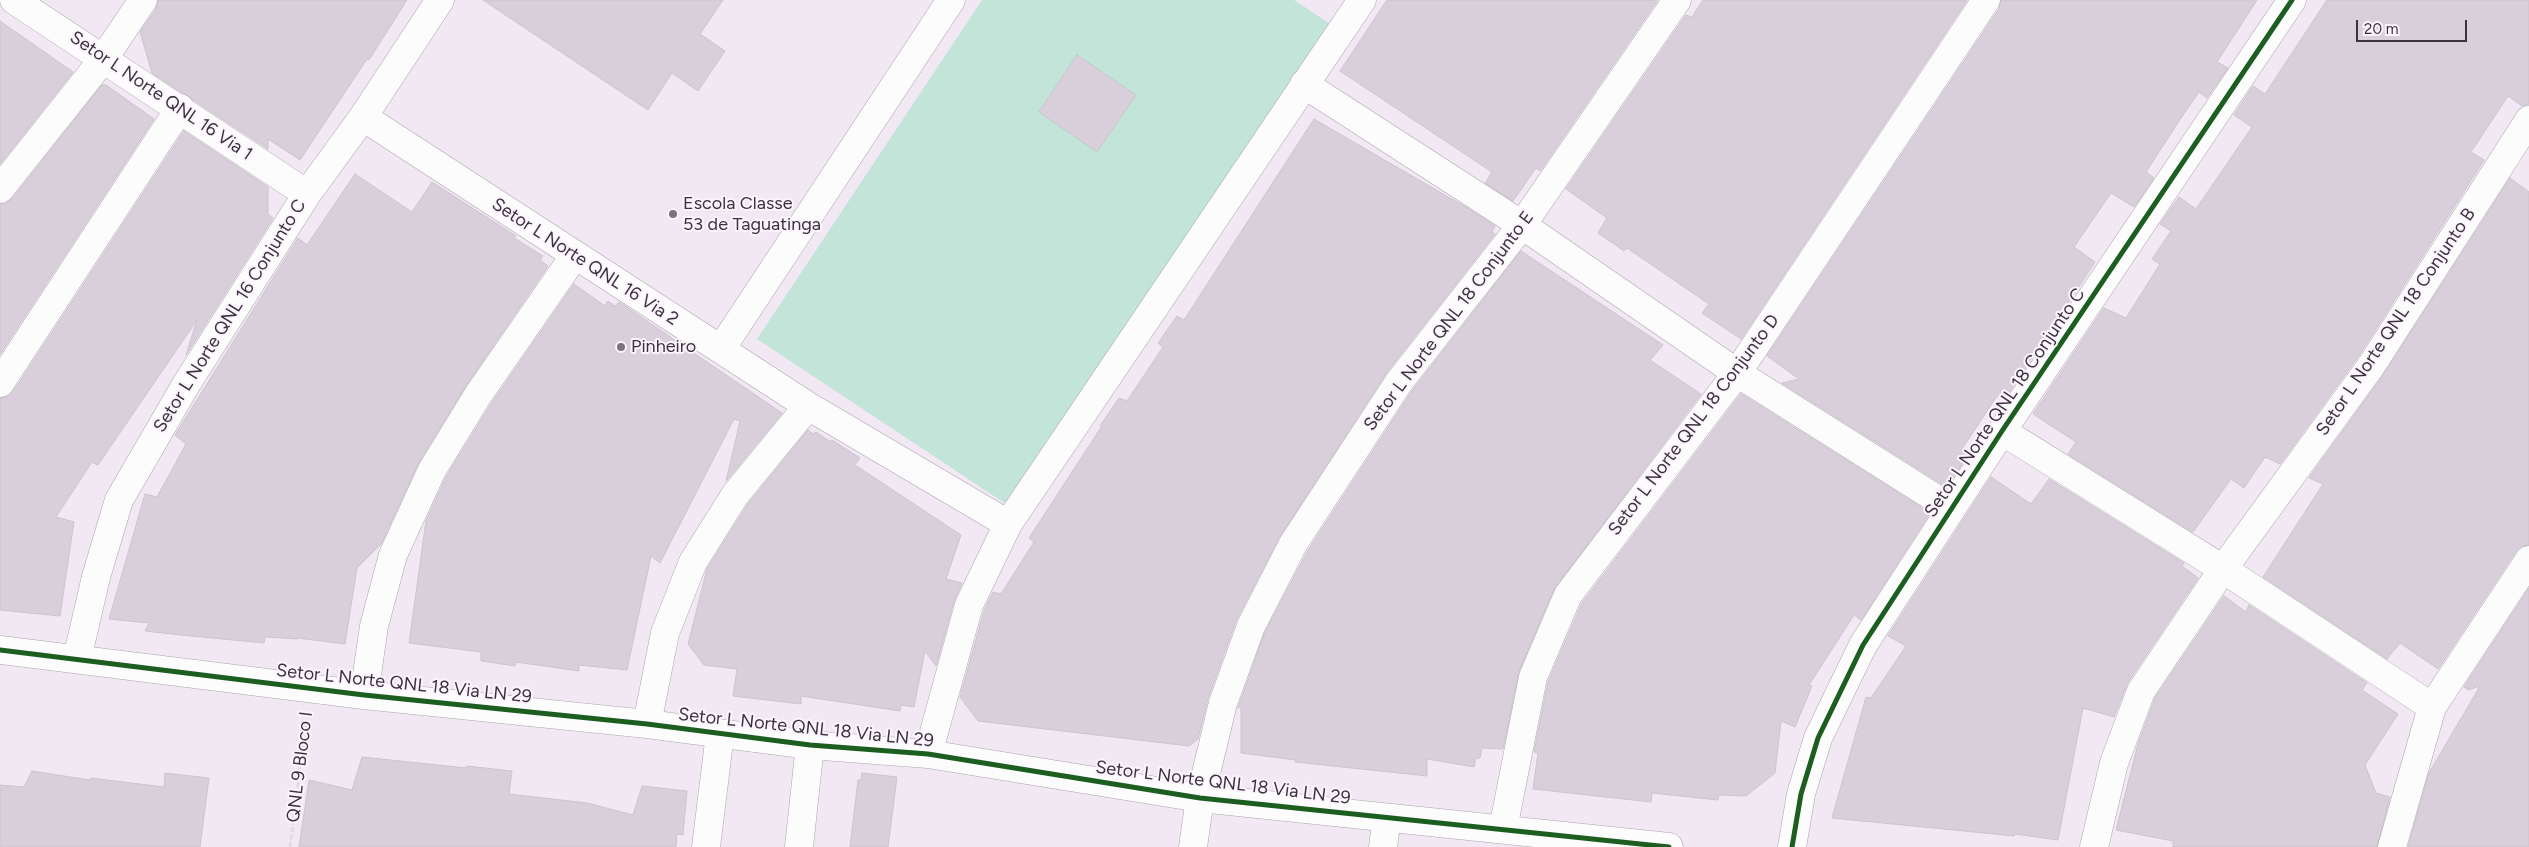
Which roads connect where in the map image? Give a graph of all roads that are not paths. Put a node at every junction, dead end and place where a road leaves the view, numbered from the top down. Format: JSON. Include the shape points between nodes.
{"nodes":[{"id":1,"x":14,"y":0,"type":"edge"},
{"id":2,"x":143,"y":0,"type":"edge"},
{"id":3,"x":440,"y":0,"type":"edge"},
{"id":4,"x":951,"y":0,"type":"edge"},
{"id":5,"x":1677,"y":0,"type":"edge"},
{"id":6,"x":1986,"y":0,"type":"edge"},
{"id":7,"x":2292,"y":0,"type":"edge"},
{"id":8,"x":1356,"y":2,"type":"edge"},
{"id":9,"x":104,"y":58,"type":"junction"},
{"id":10,"x":1304,"y":84,"type":"junction"},
{"id":11,"x":180,"y":108,"type":"junction"},
{"id":12,"x":363,"y":117,"type":"junction"},
{"id":13,"x":2529,"y":120,"type":"edge"},
{"id":14,"x":0,"y":188,"type":"edge"},
{"id":15,"x":307,"y":194,"type":"junction"},
{"id":16,"x":1522,"y":224,"type":"junction"},
{"id":17,"x":575,"y":255,"type":"junction"},
{"id":18,"x":721,"y":349,"type":"junction"},
{"id":19,"x":1737,"y":373,"type":"junction"},
{"id":20,"x":0,"y":383,"type":"edge"},
{"id":21,"x":808,"y":406,"type":"junction"},
{"id":22,"x":2002,"y":431,"type":"junction"},
{"id":23,"x":1951,"y":508,"type":"junction"},
{"id":24,"x":1008,"y":524,"type":"junction"},
{"id":25,"x":2529,"y":560,"type":"edge"},
{"id":26,"x":2223,"y":569,"type":"junction"},
{"id":27,"x":0,"y":650,"type":"edge"},
{"id":28,"x":77,"y":659,"type":"junction"},
{"id":29,"x":364,"y":695,"type":"junction"},
{"id":30,"x":2432,"y":707,"type":"junction"},
{"id":31,"x":647,"y":724,"type":"junction"},
{"id":32,"x":720,"y":734,"type":"junction"},
{"id":33,"x":810,"y":746,"type":"junction"},
{"id":34,"x":928,"y":754,"type":"junction"},
{"id":35,"x":1200,"y":798,"type":"junction"},
{"id":36,"x":1387,"y":818,"type":"junction"},
{"id":37,"x":1502,"y":829,"type":"junction"},
{"id":38,"x":706,"y":847,"type":"edge"},
{"id":39,"x":799,"y":847,"type":"edge"},
{"id":40,"x":1194,"y":847,"type":"edge"},
{"id":41,"x":1384,"y":847,"type":"edge"},
{"id":42,"x":1668,"y":847,"type":"edge"},
{"id":43,"x":1792,"y":847,"type":"edge"},
{"id":44,"x":2094,"y":847,"type":"edge"},
{"id":45,"x":2392,"y":847,"type":"edge"}],
"edges":[{"from":1,"to":9,"type":"street","name":"Setor L Norte QNL 16 Via 1"},
{"from":2,"to":9,"type":"street"},
{"from":3,"to":12,"type":"street","name":"Setor L Norte QNL 16 Conjunto C"},
{"from":4,"to":18,"type":"street"},
{"from":5,"to":16,"type":"street","name":"Setor L Norte QNL 18 Conjunto E"},
{"from":6,"to":19,"type":"street","name":"Setor L Norte QNL 18 Conjunto D"},
{"from":7,"to":22,"type":"street","name":"Setor L Norte QNL 18 Conjunto C"},
{"from":8,"to":10,"type":"street"},
{"from":9,"to":11,"type":"street","name":"Setor L Norte QNL 16 Via 1"},
{"from":9,"to":14,"type":"street"},
{"from":10,"to":16,"type":"street"},
{"from":10,"to":24,"type":"street"},
{"from":11,"to":15,"type":"street","name":"Setor L Norte QNL 16 Via 1"},
{"from":11,"to":20,"type":"street"},
{"from":12,"to":15,"type":"street","name":"Setor L Norte QNL 16 Conjunto C"},
{"from":12,"to":17,"type":"street","name":"Setor L Norte QNL 16 Via 2"},
{"from":13,"to":26,"type":"street","name":"Setor L Norte QNL 18 Conjunto B","via":[[2371,366]]},
{"from":15,"to":28,"type":"street","name":"Setor L Norte QNL 16 Conjunto C","via":[[187,383],[120,500],[96,577]]},
{"from":16,"to":19,"type":"street"},
{"from":16,"to":35,"type":"street","name":"Setor L Norte QNL 18 Conjunto E","via":[[1399,382],[1293,544],[1251,626],[1223,703]]},
{"from":17,"to":18,"type":"street","name":"Setor L Norte QNL 16 Via 2"},
{"from":17,"to":29,"type":"street","via":[[478,395],[432,470],[393,554],[374,626]]},
{"from":18,"to":21,"type":"street","name":"Setor L Norte QNL 16 Via 2"},
{"from":19,"to":23,"type":"street"},
{"from":19,"to":37,"type":"street","name":"Setor L Norte QNL 18 Conjunto D","via":[[1568,595],[1533,677]]},
{"from":21,"to":24,"type":"street","name":"Setor L Norte QNL 16 Via 2"},
{"from":21,"to":31,"type":"street","via":[[735,496],[693,562],[665,633]]},
{"from":22,"to":23,"type":"street","name":"Setor L Norte QNL 18 Conjunto C"},
{"from":22,"to":26,"type":"street"},
{"from":23,"to":43,"type":"street","name":"Setor L Norte QNL 18 Conjunto C","via":[[1863,645],[1818,738],[1801,794]]},
{"from":24,"to":34,"type":"street","via":[[969,604]]},
{"from":25,"to":30,"type":"street"},
{"from":26,"to":30,"type":"street"},
{"from":26,"to":44,"type":"street","name":"Setor L Norte QNL 18 Conjunto B","via":[[2141,691],[2114,763]]},
{"from":27,"to":28,"type":"street","name":"Setor L Norte QNL 18 Via LN 29"},
{"from":28,"to":29,"type":"street","name":"Setor L Norte QNL 18 Via LN 29"},
{"from":29,"to":31,"type":"street","name":"Setor L Norte QNL 18 Via LN 29"},
{"from":30,"to":45,"type":"street"},
{"from":31,"to":32,"type":"street","name":"Setor L Norte QNL 18 Via LN 29"},
{"from":32,"to":33,"type":"street","name":"Setor L Norte QNL 18 Via LN 29"},
{"from":32,"to":38,"type":"street"},
{"from":33,"to":34,"type":"street","name":"Setor L Norte QNL 18 Via LN 29"},
{"from":33,"to":39,"type":"street"},
{"from":34,"to":35,"type":"street","name":"Setor L Norte QNL 18 Via LN 29"},
{"from":35,"to":36,"type":"street","name":"Setor L Norte QNL 18 Via LN 29"},
{"from":35,"to":40,"type":"street","name":"Setor L Norte QNL 18 Conjunto E"},
{"from":36,"to":37,"type":"street","name":"Setor L Norte QNL 18 Via LN 29"},
{"from":36,"to":41,"type":"street"},
{"from":37,"to":42,"type":"street","name":"Setor L Norte QNL 18 Via LN 29"}]}
